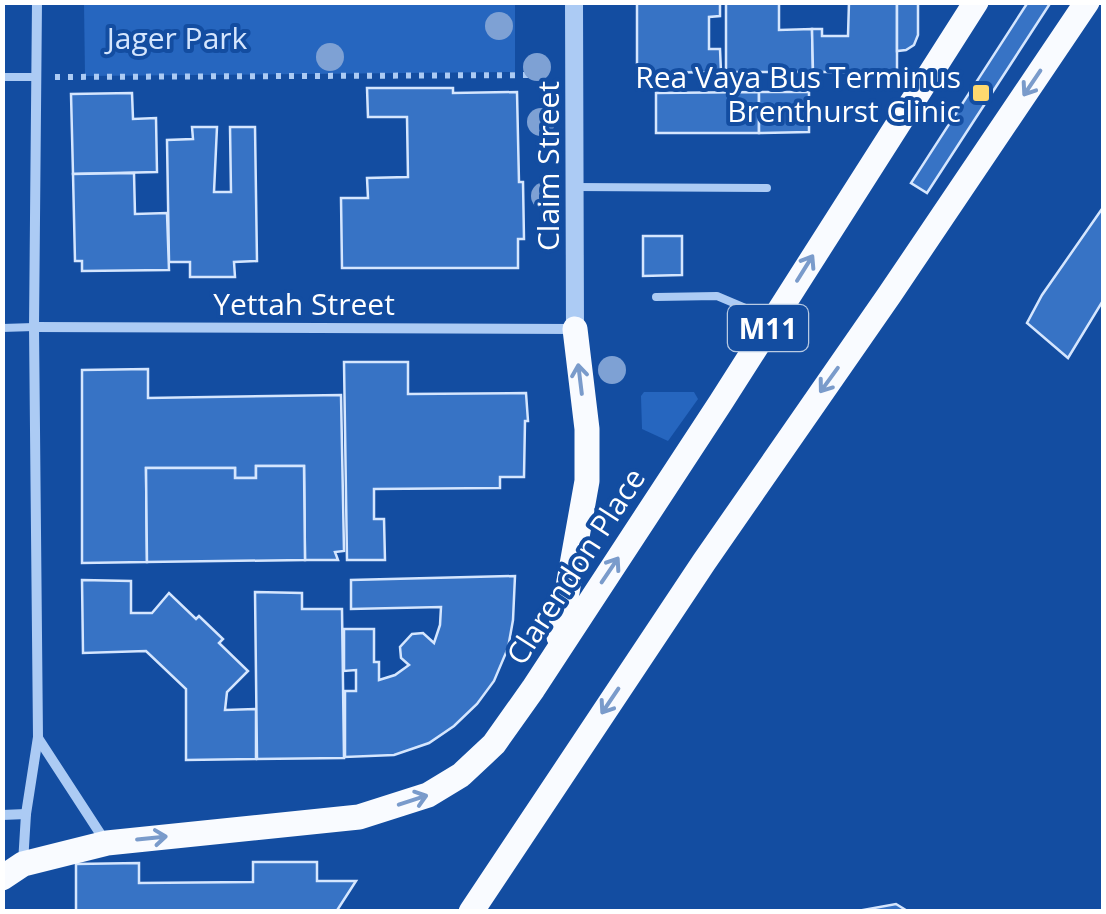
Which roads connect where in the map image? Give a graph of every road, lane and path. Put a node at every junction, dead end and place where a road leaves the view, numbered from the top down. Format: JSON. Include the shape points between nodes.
{"nodes":[{"id":1,"x":37,"y":2,"type":"edge"},
{"id":2,"x":574,"y":2,"type":"edge"},
{"id":3,"x":976,"y":2,"type":"edge"},
{"id":4,"x":1087,"y":2,"type":"edge"},
{"id":5,"x":574,"y":75,"type":"junction"},
{"id":6,"x":36,"y":76,"type":"junction"},
{"id":7,"x":2,"y":77,"type":"edge"},
{"id":8,"x":574,"y":187,"type":"junction"},
{"id":9,"x":767,"y":188,"type":"dead end"},
{"id":10,"x":656,"y":297,"type":"dead end"},
{"id":11,"x":773,"y":320,"type":"junction"},
{"id":12,"x":34,"y":327,"type":"junction"},
{"id":13,"x":2,"y":328,"type":"edge"},
{"id":14,"x":575,"y":329,"type":"junction"},
{"id":15,"x":556,"y":652,"type":"junction"},
{"id":16,"x":38,"y":737,"type":"junction"},
{"id":17,"x":26,"y":814,"type":"junction"},
{"id":18,"x":2,"y":816,"type":"edge"},
{"id":19,"x":107,"y":843,"type":"junction"},
{"id":20,"x":13,"y":871,"type":"edge"},
{"id":21,"x":471,"y":912,"type":"edge"}],
"edges":[{"from":1,"to":6,"type":"street"},
{"from":2,"to":5,"type":"street","name":"Claim Street"},
{"from":11,"to":3,"type":"main road","name":"Clarendon Place","number":"M11","one_way":true},
{"from":4,"to":21,"type":"main road","one_way":true},
{"from":5,"to":6,"type":"path"},
{"from":5,"to":8,"type":"street","name":"Claim Street"},
{"from":6,"to":7,"type":"lane"},
{"from":6,"to":12,"type":"street"},
{"from":8,"to":9,"type":"lane"},
{"from":8,"to":14,"type":"street","name":"Claim Street"},
{"from":10,"to":11,"type":"lane","via":[[717,296]]},
{"from":15,"to":11,"type":"main road","name":"Clarendon Place","number":"M11","one_way":true},
{"from":12,"to":13,"type":"lane"},
{"from":12,"to":14,"type":"street","name":"Yettah Street"},
{"from":12,"to":16,"type":"street"},
{"from":15,"to":14,"type":"main road","one_way":true,"via":[[587,481]]},
{"from":19,"to":15,"type":"main road","name":"Clarendon Place","number":"M11","one_way":true,"via":[[359,817],[428,796],[462,776],[494,744]]},
{"from":16,"to":17,"type":"street"},
{"from":16,"to":19,"type":"street"},
{"from":17,"to":18,"type":"street"},
{"from":17,"to":20,"type":"street"},
{"from":19,"to":20,"type":"main road","name":"Clarendon Place","number":"M11"}]}
